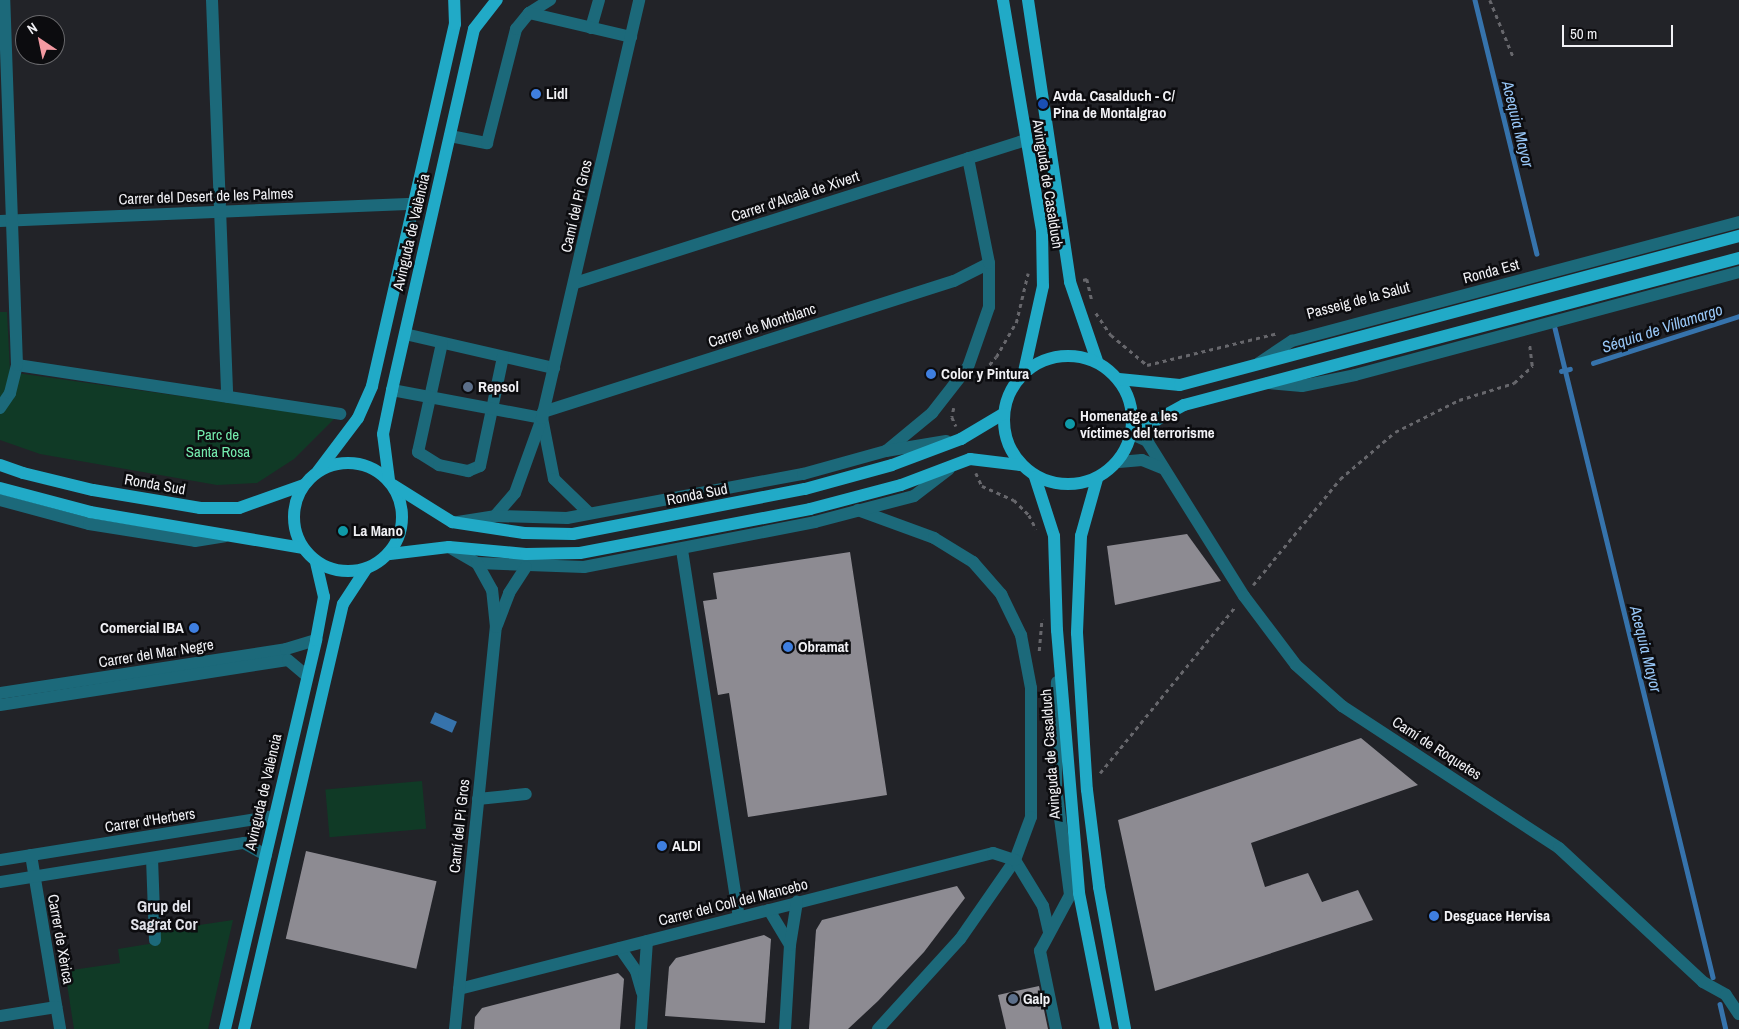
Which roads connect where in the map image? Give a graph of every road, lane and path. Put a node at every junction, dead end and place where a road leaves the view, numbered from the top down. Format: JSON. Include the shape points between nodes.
{"nodes":[{"id":1,"x":4,"y":0,"type":"edge"},
{"id":2,"x":212,"y":0,"type":"edge"},
{"id":3,"x":454,"y":0,"type":"edge"},
{"id":4,"x":497,"y":0,"type":"edge"},
{"id":5,"x":550,"y":0,"type":"edge"},
{"id":6,"x":599,"y":0,"type":"edge"},
{"id":7,"x":639,"y":0,"type":"edge"},
{"id":8,"x":1003,"y":0,"type":"edge"},
{"id":9,"x":1028,"y":0,"type":"edge"},
{"id":10,"x":1490,"y":0,"type":"edge"},
{"id":11,"x":529,"y":14,"type":"junction"},
{"id":12,"x":591,"y":28,"type":"junction"},
{"id":13,"x":631,"y":37,"type":"junction"},
{"id":14,"x":1513,"y":56,"type":"dead end"},
{"id":15,"x":450,"y":136,"type":"junction"},
{"id":16,"x":1025,"y":140,"type":"junction"},
{"id":17,"x":968,"y":158,"type":"junction"},
{"id":18,"x":414,"y":204,"type":"junction"},
{"id":19,"x":220,"y":212,"type":"junction"},
{"id":20,"x":6,"y":220,"type":"edge"},
{"id":21,"x":1739,"y":222,"type":"edge"},
{"id":22,"x":1739,"y":236,"type":"edge"},
{"id":23,"x":1739,"y":258,"type":"edge"},
{"id":24,"x":989,"y":263,"type":"junction"},
{"id":25,"x":1739,"y":272,"type":"edge"},
{"id":26,"x":1070,"y":282,"type":"junction"},
{"id":27,"x":575,"y":283,"type":"junction"},
{"id":28,"x":1043,"y":286,"type":"junction"},
{"id":29,"x":1527,"y":329,"type":"junction"},
{"id":30,"x":1280,"y":332,"type":"dead end"},
{"id":31,"x":405,"y":334,"type":"junction"},
{"id":32,"x":442,"y":343,"type":"junction"},
{"id":33,"x":503,"y":356,"type":"junction"},
{"id":34,"x":1097,"y":362,"type":"junction"},
{"id":35,"x":17,"y":364,"type":"junction"},
{"id":36,"x":1256,"y":364,"type":"junction"},
{"id":37,"x":554,"y":368,"type":"junction"},
{"id":38,"x":1024,"y":372,"type":"junction"},
{"id":39,"x":1119,"y":379,"type":"junction"},
{"id":40,"x":974,"y":382,"type":"dead end"},
{"id":41,"x":1266,"y":383,"type":"junction"},
{"id":42,"x":392,"y":390,"type":"junction"},
{"id":43,"x":227,"y":397,"type":"junction"},
{"id":44,"x":430,"y":397,"type":"junction"},
{"id":45,"x":955,"y":404,"type":"dead end"},
{"id":46,"x":0,"y":408,"type":"edge"},
{"id":47,"x":492,"y":408,"type":"junction"},
{"id":48,"x":340,"y":414,"type":"dead end"},
{"id":49,"x":1004,"y":414,"type":"junction"},
{"id":50,"x":543,"y":415,"type":"junction"},
{"id":51,"x":1133,"y":433,"type":"junction"},
{"id":52,"x":961,"y":438,"type":"junction"},
{"id":53,"x":886,"y":451,"type":"junction"},
{"id":54,"x":970,"y":459,"type":"junction"},
{"id":55,"x":1119,"y":462,"type":"junction"},
{"id":56,"x":0,"y":465,"type":"edge"},
{"id":57,"x":1020,"y":465,"type":"junction"},
{"id":58,"x":1162,"y":468,"type":"junction"},
{"id":59,"x":949,"y":469,"type":"junction"},
{"id":60,"x":318,"y":471,"type":"junction"},
{"id":61,"x":1035,"y":477,"type":"junction"},
{"id":62,"x":1097,"y":479,"type":"junction"},
{"id":63,"x":391,"y":482,"type":"junction"},
{"id":64,"x":304,"y":485,"type":"junction"},
{"id":65,"x":0,"y":488,"type":"edge"},
{"id":66,"x":0,"y":500,"type":"edge"},
{"id":67,"x":858,"y":510,"type":"junction"},
{"id":68,"x":589,"y":513,"type":"junction"},
{"id":69,"x":495,"y":516,"type":"junction"},
{"id":70,"x":452,"y":522,"type":"junction"},
{"id":71,"x":233,"y":534,"type":"junction"},
{"id":72,"x":1038,"y":534,"type":"dead end"},
{"id":73,"x":449,"y":547,"type":"junction"},
{"id":74,"x":302,"y":548,"type":"junction"},
{"id":75,"x":682,"y":550,"type":"junction"},
{"id":76,"x":390,"y":554,"type":"junction"},
{"id":77,"x":316,"y":562,"type":"junction"},
{"id":78,"x":477,"y":563,"type":"junction"},
{"id":79,"x":526,"y":567,"type":"junction"},
{"id":80,"x":366,"y":569,"type":"junction"},
{"id":81,"x":1244,"y":596,"type":"junction"},
{"id":82,"x":1042,"y":618,"type":"dead end"},
{"id":83,"x":496,"y":627,"type":"junction"},
{"id":84,"x":1057,"y":630,"type":"junction"},
{"id":85,"x":316,"y":640,"type":"junction"},
{"id":86,"x":1038,"y":657,"type":"dead end"},
{"id":87,"x":307,"y":676,"type":"junction"},
{"id":88,"x":0,"y":693,"type":"edge"},
{"id":89,"x":0,"y":706,"type":"edge"},
{"id":90,"x":1032,"y":785,"type":"junction"},
{"id":91,"x":1056,"y":787,"type":"junction"},
{"id":92,"x":1086,"y":790,"type":"junction"},
{"id":93,"x":526,"y":794,"type":"dead end"},
{"id":94,"x":478,"y":799,"type":"junction"},
{"id":95,"x":275,"y":816,"type":"junction"},
{"id":96,"x":31,"y":855,"type":"junction"},
{"id":97,"x":266,"y":855,"type":"junction"},
{"id":98,"x":152,"y":858,"type":"junction"},
{"id":99,"x":0,"y":860,"type":"edge"},
{"id":100,"x":1015,"y":860,"type":"junction"},
{"id":101,"x":34,"y":877,"type":"junction"},
{"id":102,"x":1,"y":878,"type":"edge"},
{"id":103,"x":797,"y":902,"type":"junction"},
{"id":104,"x":769,"y":910,"type":"junction"},
{"id":105,"x":739,"y":918,"type":"junction"},
{"id":106,"x":1049,"y":932,"type":"junction"},
{"id":107,"x":155,"y":940,"type":"dead end"},
{"id":108,"x":647,"y":941,"type":"junction"},
{"id":109,"x":790,"y":946,"type":"junction"},
{"id":110,"x":620,"y":948,"type":"junction"},
{"id":111,"x":459,"y":989,"type":"junction"},
{"id":112,"x":643,"y":997,"type":"junction"},
{"id":113,"x":56,"y":1006,"type":"junction"},
{"id":114,"x":1739,"y":1014,"type":"edge"},
{"id":115,"x":0,"y":1016,"type":"edge"},
{"id":116,"x":60,"y":1029,"type":"edge"},
{"id":117,"x":225,"y":1029,"type":"edge"},
{"id":118,"x":244,"y":1029,"type":"edge"},
{"id":119,"x":455,"y":1029,"type":"edge"},
{"id":120,"x":641,"y":1029,"type":"edge"},
{"id":121,"x":785,"y":1029,"type":"edge"},
{"id":122,"x":878,"y":1029,"type":"edge"},
{"id":123,"x":1056,"y":1029,"type":"edge"},
{"id":124,"x":1106,"y":1029,"type":"edge"},
{"id":125,"x":1125,"y":1029,"type":"edge"}],
"edges":[{"from":1,"to":20,"type":"street"},
{"from":2,"to":19,"type":"street"},
{"from":3,"to":18,"type":"main road","name":"Avinguda de València","via":[[455,24]]},
{"from":4,"to":15,"type":"main road","name":"Avinguda de València","via":[[474,29]]},
{"from":5,"to":11,"type":"street"},
{"from":6,"to":12,"type":"street"},
{"from":7,"to":13,"type":"street","name":"Camí del Pi Gros"},
{"from":8,"to":16,"type":"main road","name":"Avinguda de Casalduch"},
{"from":9,"to":26,"type":"main road","name":"Avinguda de Casalduch"},
{"from":10,"to":14,"type":"path"},
{"from":11,"to":12,"type":"street"},
{"from":11,"to":15,"type":"street","via":[[516,29],[488,143]]},
{"from":12,"to":13,"type":"street"},
{"from":13,"to":27,"type":"street","name":"Camí del Pi Gros"},
{"from":15,"to":31,"type":"main road","name":"Avinguda de València"},
{"from":16,"to":17,"type":"street","name":"Carrer d'Alcalà de Xivert"},
{"from":16,"to":28,"type":"main road","name":"Avinguda de Casalduch","via":[[1042,231]]},
{"from":17,"to":24,"type":"street"},
{"from":17,"to":27,"type":"street","name":"Carrer d'Alcalà de Xivert"},
{"from":18,"to":19,"type":"street","name":"Carrer del Desert de les Palmes"},
{"from":18,"to":60,"type":"main road","name":"Avinguda de València","via":[[372,386],[358,418]]},
{"from":19,"to":20,"type":"street","name":"Carrer del Desert de les Palmes"},
{"from":19,"to":43,"type":"street"},
{"from":20,"to":35,"type":"street"},
{"from":21,"to":36,"type":"street","name":"Ronda Est","via":[[1292,341]]},
{"from":22,"to":36,"type":"main road","name":"Ronda Est"},
{"from":23,"to":41,"type":"main road"},
{"from":24,"to":50,"type":"street","name":"Carrer de Montblanc","via":[[954,280]]},
{"from":24,"to":53,"type":"street","via":[[990,307],[968,367],[932,413]]},
{"from":25,"to":29,"type":"street"},
{"from":26,"to":30,"type":"path","via":[[1087,279],[1100,322],[1128,352],[1147,365]]},
{"from":26,"to":34,"type":"main road","name":"Avinguda de Casalduch"},
{"from":27,"to":37,"type":"street","name":"Camí del Pi Gros"},
{"from":28,"to":38,"type":"main road","name":"Avinguda de Casalduch"},
{"from":28,"to":40,"type":"path","via":[[1026,289],[1016,323],[996,357]]},
{"from":29,"to":41,"type":"street","via":[[1302,386]]},
{"from":29,"to":81,"type":"path","via":[[1532,366],[1514,383],[1459,400],[1395,432],[1340,479]]},
{"from":31,"to":32,"type":"street"},
{"from":31,"to":42,"type":"main road","name":"Avinguda de València"},
{"from":32,"to":33,"type":"street"},
{"from":32,"to":44,"type":"street"},
{"from":33,"to":37,"type":"street"},
{"from":33,"to":47,"type":"street"},
{"from":34,"to":38,"type":"main road","via":[[1072,355],[1048,359]]},
{"from":34,"to":39,"type":"main road"},
{"from":35,"to":43,"type":"street"},
{"from":35,"to":46,"type":"street","via":[[10,392]]},
{"from":36,"to":39,"type":"main road","name":"Ronda Est","via":[[1180,385]]},
{"from":37,"to":50,"type":"street","name":"Camí del Pi Gros"},
{"from":38,"to":49,"type":"main road","via":[[1009,394]]},
{"from":39,"to":51,"type":"main road","via":[[1132,406]]},
{"from":41,"to":51,"type":"main road","via":[[1184,405]]},
{"from":42,"to":44,"type":"street"},
{"from":42,"to":63,"type":"main road","name":"Avinguda de València","via":[[383,434]]},
{"from":43,"to":48,"type":"street"},
{"from":44,"to":47,"type":"street"},
{"from":44,"to":47,"type":"street","via":[[418,452],[439,465],[468,472],[480,466]]},
{"from":45,"to":52,"type":"path","via":[[952,417]]},
{"from":47,"to":50,"type":"street"},
{"from":49,"to":52,"type":"main road","name":"Ronda Sud"},
{"from":49,"to":57,"type":"main road","via":[[1007,443]]},
{"from":50,"to":68,"type":"street","name":"Camí del Pi Gros","via":[[554,479]]},
{"from":50,"to":69,"type":"street","name":"Camí del Pi Gros","via":[[515,493]]},
{"from":51,"to":55,"type":"main road"},
{"from":51,"to":58,"type":"street","name":"Camí de Roquetes","via":[[1147,441]]},
{"from":52,"to":53,"type":"street"},
{"from":52,"to":70,"type":"main road","name":"Ronda Sud","via":[[892,465],[805,489],[573,534],[524,533]]},
{"from":53,"to":68,"type":"street","via":[[803,474]]},
{"from":54,"to":57,"type":"main road"},
{"from":54,"to":59,"type":"main road"},
{"from":54,"to":72,"type":"path","via":[[982,486],[1014,500],[1029,515]]},
{"from":55,"to":58,"type":"street","via":[[1142,460]]},
{"from":55,"to":62,"type":"main road"},
{"from":56,"to":64,"type":"main road","name":"Ronda Sud","via":[[93,490],[200,508],[239,508]]},
{"from":57,"to":61,"type":"main road"},
{"from":58,"to":81,"type":"street","name":"Camí de Roquetes","via":[[1185,497]]},
{"from":59,"to":67,"type":"street","via":[[914,496]]},
{"from":59,"to":73,"type":"main road","via":[[810,509],[580,553],[526,554]]},
{"from":60,"to":63,"type":"main road","via":[[342,462],[368,465]]},
{"from":60,"to":64,"type":"main road"},
{"from":61,"to":62,"type":"main road","via":[[1064,486]]},
{"from":61,"to":84,"type":"main road","name":"Avinguda de Casalduch","via":[[1054,536]]},
{"from":62,"to":92,"type":"main road","via":[[1081,536],[1077,633]]},
{"from":63,"to":70,"type":"main road","name":"Ronda Sud"},
{"from":63,"to":76,"type":"main road","via":[[403,508],[402,532]]},
{"from":64,"to":74,"type":"main road","via":[[294,505],[294,527]]},
{"from":65,"to":71,"type":"main road","via":[[90,512]]},
{"from":66,"to":71,"type":"street","via":[[89,524],[195,542]]},
{"from":67,"to":75,"type":"street"},
{"from":67,"to":90,"type":"street","via":[[934,538],[973,562],[1001,594],[1021,635],[1031,688]]},
{"from":68,"to":69,"type":"street","via":[[567,518]]},
{"from":69,"to":70,"type":"street"},
{"from":71,"to":74,"type":"main road"},
{"from":73,"to":76,"type":"main road"},
{"from":73,"to":78,"type":"street"},
{"from":74,"to":77,"type":"main road"},
{"from":75,"to":79,"type":"street","via":[[584,567]]},
{"from":75,"to":105,"type":"street"},
{"from":76,"to":80,"type":"main road"},
{"from":77,"to":80,"type":"main road","via":[[340,572]]},
{"from":77,"to":85,"type":"main road","name":"Avinguda de València","via":[[324,597]]},
{"from":78,"to":79,"type":"street"},
{"from":78,"to":83,"type":"street","name":"Camí del Pi Gros","via":[[492,590]]},
{"from":79,"to":83,"type":"street","name":"Camí del Pi Gros","via":[[509,594]]},
{"from":80,"to":118,"type":"main road","via":[[342,604]]},
{"from":81,"to":92,"type":"path"},
{"from":81,"to":114,"type":"street","name":"Camí de Roquetes","via":[[1296,665],[1342,706],[1559,848],[1703,982],[1726,995]]},
{"from":82,"to":86,"type":"path"},
{"from":83,"to":94,"type":"street","name":"Camí del Pi Gros"},
{"from":84,"to":91,"type":"street"},
{"from":84,"to":124,"type":"main road","name":"Avinguda de Casalduch","via":[[1079,893]]},
{"from":85,"to":87,"type":"main road","name":"Avinguda de València"},
{"from":85,"to":88,"type":"street","name":"Carrer del Mar Negre","via":[[286,649]]},
{"from":87,"to":89,"type":"street","name":"Carrer del Mar Negre","via":[[288,660]]},
{"from":87,"to":95,"type":"main road","name":"Avinguda de València"},
{"from":90,"to":91,"type":"street"},
{"from":90,"to":100,"type":"street","via":[[1031,817]]},
{"from":91,"to":106,"type":"street","via":[[1070,895]]},
{"from":92,"to":125,"type":"main road","via":[[1099,887]]},
{"from":93,"to":94,"type":"street"},
{"from":94,"to":111,"type":"street","name":"Camí del Pi Gros"},
{"from":95,"to":96,"type":"street","name":"Carrer d'Herbers"},
{"from":95,"to":97,"type":"main road","name":"Avinguda de València"},
{"from":96,"to":99,"type":"street","name":"Carrer d'Herbers"},
{"from":96,"to":101,"type":"street"},
{"from":97,"to":98,"type":"street","via":[[244,843]]},
{"from":97,"to":117,"type":"main road","name":"Avinguda de València"},
{"from":98,"to":101,"type":"street"},
{"from":98,"to":107,"type":"street"},
{"from":100,"to":103,"type":"street","name":"Carrer del Coll del Mancebo","via":[[993,852]]},
{"from":100,"to":106,"type":"street","via":[[1043,906]]},
{"from":100,"to":122,"type":"street","via":[[960,938]]},
{"from":101,"to":102,"type":"street"},
{"from":101,"to":113,"type":"street","name":"Carrer de Xèrica"},
{"from":103,"to":104,"type":"street","name":"Carrer del Coll del Mancebo"},
{"from":103,"to":109,"type":"street"},
{"from":104,"to":105,"type":"street","name":"Carrer del Coll del Mancebo"},
{"from":104,"to":109,"type":"street"},
{"from":105,"to":108,"type":"street","name":"Carrer del Coll del Mancebo"},
{"from":106,"to":123,"type":"street","via":[[1040,951]]},
{"from":108,"to":110,"type":"street","name":"Carrer del Coll del Mancebo"},
{"from":108,"to":112,"type":"street"},
{"from":109,"to":121,"type":"street"},
{"from":110,"to":111,"type":"street","name":"Carrer del Coll del Mancebo"},
{"from":110,"to":112,"type":"street","via":[[636,971]]},
{"from":111,"to":119,"type":"street","name":"Camí del Pi Gros"},
{"from":112,"to":120,"type":"street"},
{"from":113,"to":115,"type":"street","name":"Carrer de Xèrica"},
{"from":113,"to":116,"type":"street","name":"Carrer de Xèrica"}]}
